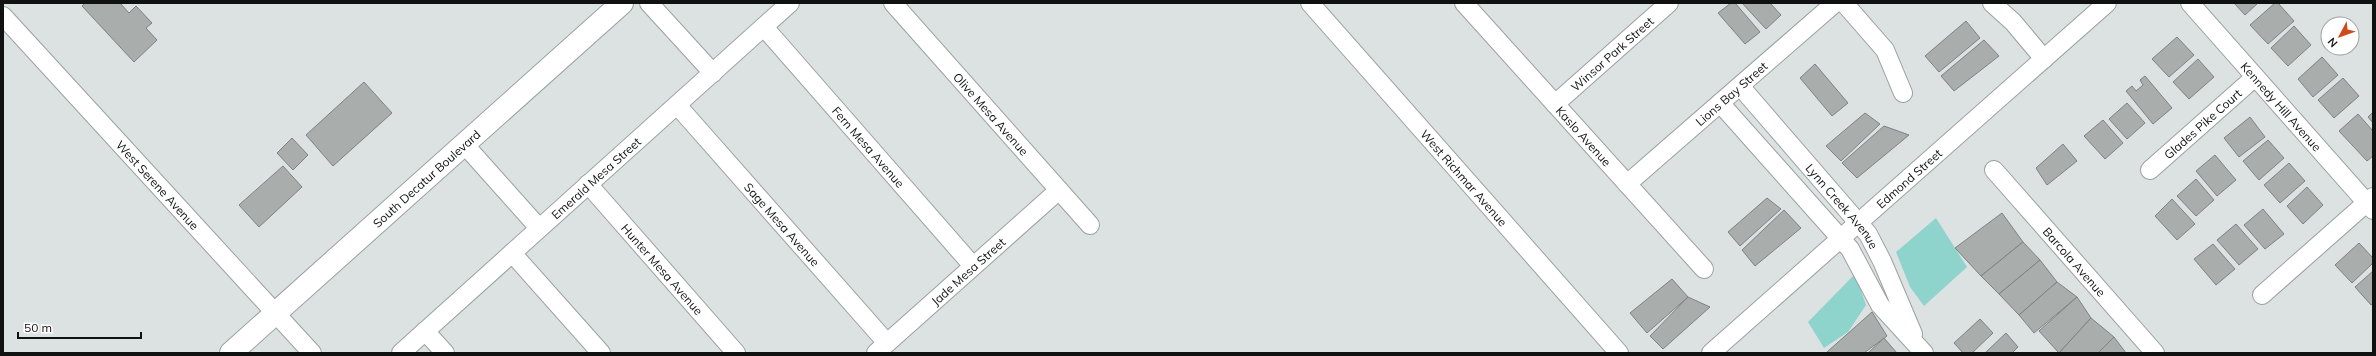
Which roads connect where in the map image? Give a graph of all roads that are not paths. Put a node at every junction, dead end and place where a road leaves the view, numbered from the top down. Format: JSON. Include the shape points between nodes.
{"nodes":[{"id":1,"x":622,"y":3,"type":"edge"},
{"id":2,"x":649,"y":3,"type":"edge"},
{"id":3,"x":790,"y":3,"type":"edge"},
{"id":4,"x":893,"y":3,"type":"edge"},
{"id":5,"x":1310,"y":3,"type":"edge"},
{"id":6,"x":1464,"y":3,"type":"edge"},
{"id":7,"x":1669,"y":3,"type":"edge"},
{"id":8,"x":1835,"y":3,"type":"edge"},
{"id":9,"x":1844,"y":3,"type":"edge"},
{"id":10,"x":1992,"y":3,"type":"edge"},
{"id":11,"x":2107,"y":3,"type":"edge"},
{"id":12,"x":2190,"y":3,"type":"edge"},
{"id":13,"x":3,"y":16,"type":"edge"},
{"id":14,"x":764,"y":27,"type":"junction"},
{"id":15,"x":2044,"y":59,"type":"junction"},
{"id":16,"x":712,"y":73,"type":"junction"},
{"id":17,"x":2255,"y":77,"type":"junction"},
{"id":18,"x":1740,"y":86,"type":"junction"},
{"id":19,"x":1903,"y":93,"type":"dead end"},
{"id":20,"x":1720,"y":103,"type":"junction"},
{"id":21,"x":1555,"y":104,"type":"junction"},
{"id":22,"x":677,"y":105,"type":"junction"},
{"id":23,"x":464,"y":144,"type":"junction"},
{"id":24,"x":1994,"y":170,"type":"dead end"},
{"id":25,"x":2150,"y":170,"type":"dead end"},
{"id":26,"x":588,"y":184,"type":"junction"},
{"id":27,"x":1628,"y":184,"type":"junction"},
{"id":28,"x":1059,"y":190,"type":"junction"},
{"id":29,"x":2371,"y":203,"type":"edge"},
{"id":30,"x":1858,"y":222,"type":"junction"},
{"id":31,"x":1090,"y":224,"type":"dead end"},
{"id":32,"x":539,"y":228,"type":"junction"},
{"id":33,"x":1841,"y":238,"type":"junction"},
{"id":34,"x":512,"y":253,"type":"junction"},
{"id":35,"x":973,"y":266,"type":"junction"},
{"id":36,"x":1704,"y":269,"type":"dead end"},
{"id":37,"x":2262,"y":294,"type":"dead end"},
{"id":38,"x":276,"y":312,"type":"junction"},
{"id":39,"x":425,"y":331,"type":"junction"},
{"id":40,"x":882,"y":348,"type":"edge"},
{"id":41,"x":1920,"y":349,"type":"edge"},
{"id":42,"x":231,"y":353,"type":"edge"},
{"id":43,"x":312,"y":353,"type":"edge"},
{"id":44,"x":401,"y":353,"type":"edge"},
{"id":45,"x":445,"y":353,"type":"edge"},
{"id":46,"x":601,"y":353,"type":"edge"},
{"id":47,"x":736,"y":353,"type":"edge"},
{"id":48,"x":1618,"y":353,"type":"edge"},
{"id":49,"x":1711,"y":353,"type":"edge"},
{"id":50,"x":2155,"y":353,"type":"edge"}],
"edges":[{"from":1,"to":23,"type":"main road","name":"South Decatur Boulevard"},
{"from":2,"to":16,"type":"street"},
{"from":3,"to":14,"type":"street","name":"Emerald Mesa Street"},
{"from":4,"to":28,"type":"street","name":"Olive Mesa Avenue"},
{"from":5,"to":48,"type":"street","name":"West Richmar Avenue"},
{"from":6,"to":21,"type":"street","name":"Kaslo Avenue"},
{"from":7,"to":21,"type":"street","name":"Winsor Park Street"},
{"from":8,"to":18,"type":"street","name":"Lions Bay Street"},
{"from":9,"to":19,"type":"street","via":[[1885,50]]},
{"from":10,"to":15,"type":"street","via":[[2013,22]]},
{"from":11,"to":15,"type":"street","name":"Edmond Street"},
{"from":12,"to":17,"type":"street","name":"Kennedy Hill Avenue"},
{"from":13,"to":38,"type":"street","name":"West Serene Avenue"},
{"from":14,"to":16,"type":"street","name":"Emerald Mesa Street"},
{"from":14,"to":35,"type":"street","name":"Fern Mesa Avenue"},
{"from":15,"to":30,"type":"street","name":"Edmond Street"},
{"from":16,"to":22,"type":"street","name":"Emerald Mesa Street"},
{"from":17,"to":25,"type":"street","name":"Glades Pike Court"},
{"from":17,"to":29,"type":"street","name":"Kennedy Hill Avenue"},
{"from":18,"to":20,"type":"street","name":"Lions Bay Street"},
{"from":18,"to":30,"type":"street","name":"Lynn Creek Avenue"},
{"from":20,"to":27,"type":"street","name":"Lions Bay Street"},
{"from":20,"to":33,"type":"street","name":"Lynn Creek Avenue"},
{"from":21,"to":27,"type":"street","name":"Kaslo Avenue"},
{"from":22,"to":26,"type":"street","name":"Emerald Mesa Street"},
{"from":22,"to":40,"type":"street","name":"Sage Mesa Avenue"},
{"from":23,"to":32,"type":"street"},
{"from":23,"to":38,"type":"main road","name":"South Decatur Boulevard"},
{"from":24,"to":50,"type":"street","name":"Barcola Avenue"},
{"from":26,"to":32,"type":"street","name":"Emerald Mesa Street"},
{"from":26,"to":47,"type":"street","name":"Hunter Mesa Avenue"},
{"from":27,"to":36,"type":"street","name":"Kaslo Avenue"},
{"from":28,"to":31,"type":"street","name":"Olive Mesa Avenue"},
{"from":28,"to":35,"type":"street","name":"Jade Mesa Street"},
{"from":29,"to":37,"type":"street"},
{"from":30,"to":33,"type":"street","name":"Edmond Street"},
{"from":30,"to":41,"type":"street","name":"Lynn Creek Avenue","via":[[1868,234],[1882,260]]},
{"from":32,"to":34,"type":"street","name":"Emerald Mesa Street"},
{"from":33,"to":41,"type":"street","name":"Lynn Creek Avenue","via":[[1857,259],[1880,305]]},
{"from":33,"to":49,"type":"street","name":"Edmond Street"},
{"from":34,"to":39,"type":"street","name":"Emerald Mesa Street"},
{"from":34,"to":46,"type":"street"},
{"from":35,"to":40,"type":"street","name":"Jade Mesa Street"},
{"from":38,"to":42,"type":"main road","name":"South Decatur Boulevard"},
{"from":38,"to":43,"type":"street","name":"West Serene Avenue"},
{"from":39,"to":44,"type":"street","name":"Emerald Mesa Street"},
{"from":39,"to":45,"type":"street"}]}
